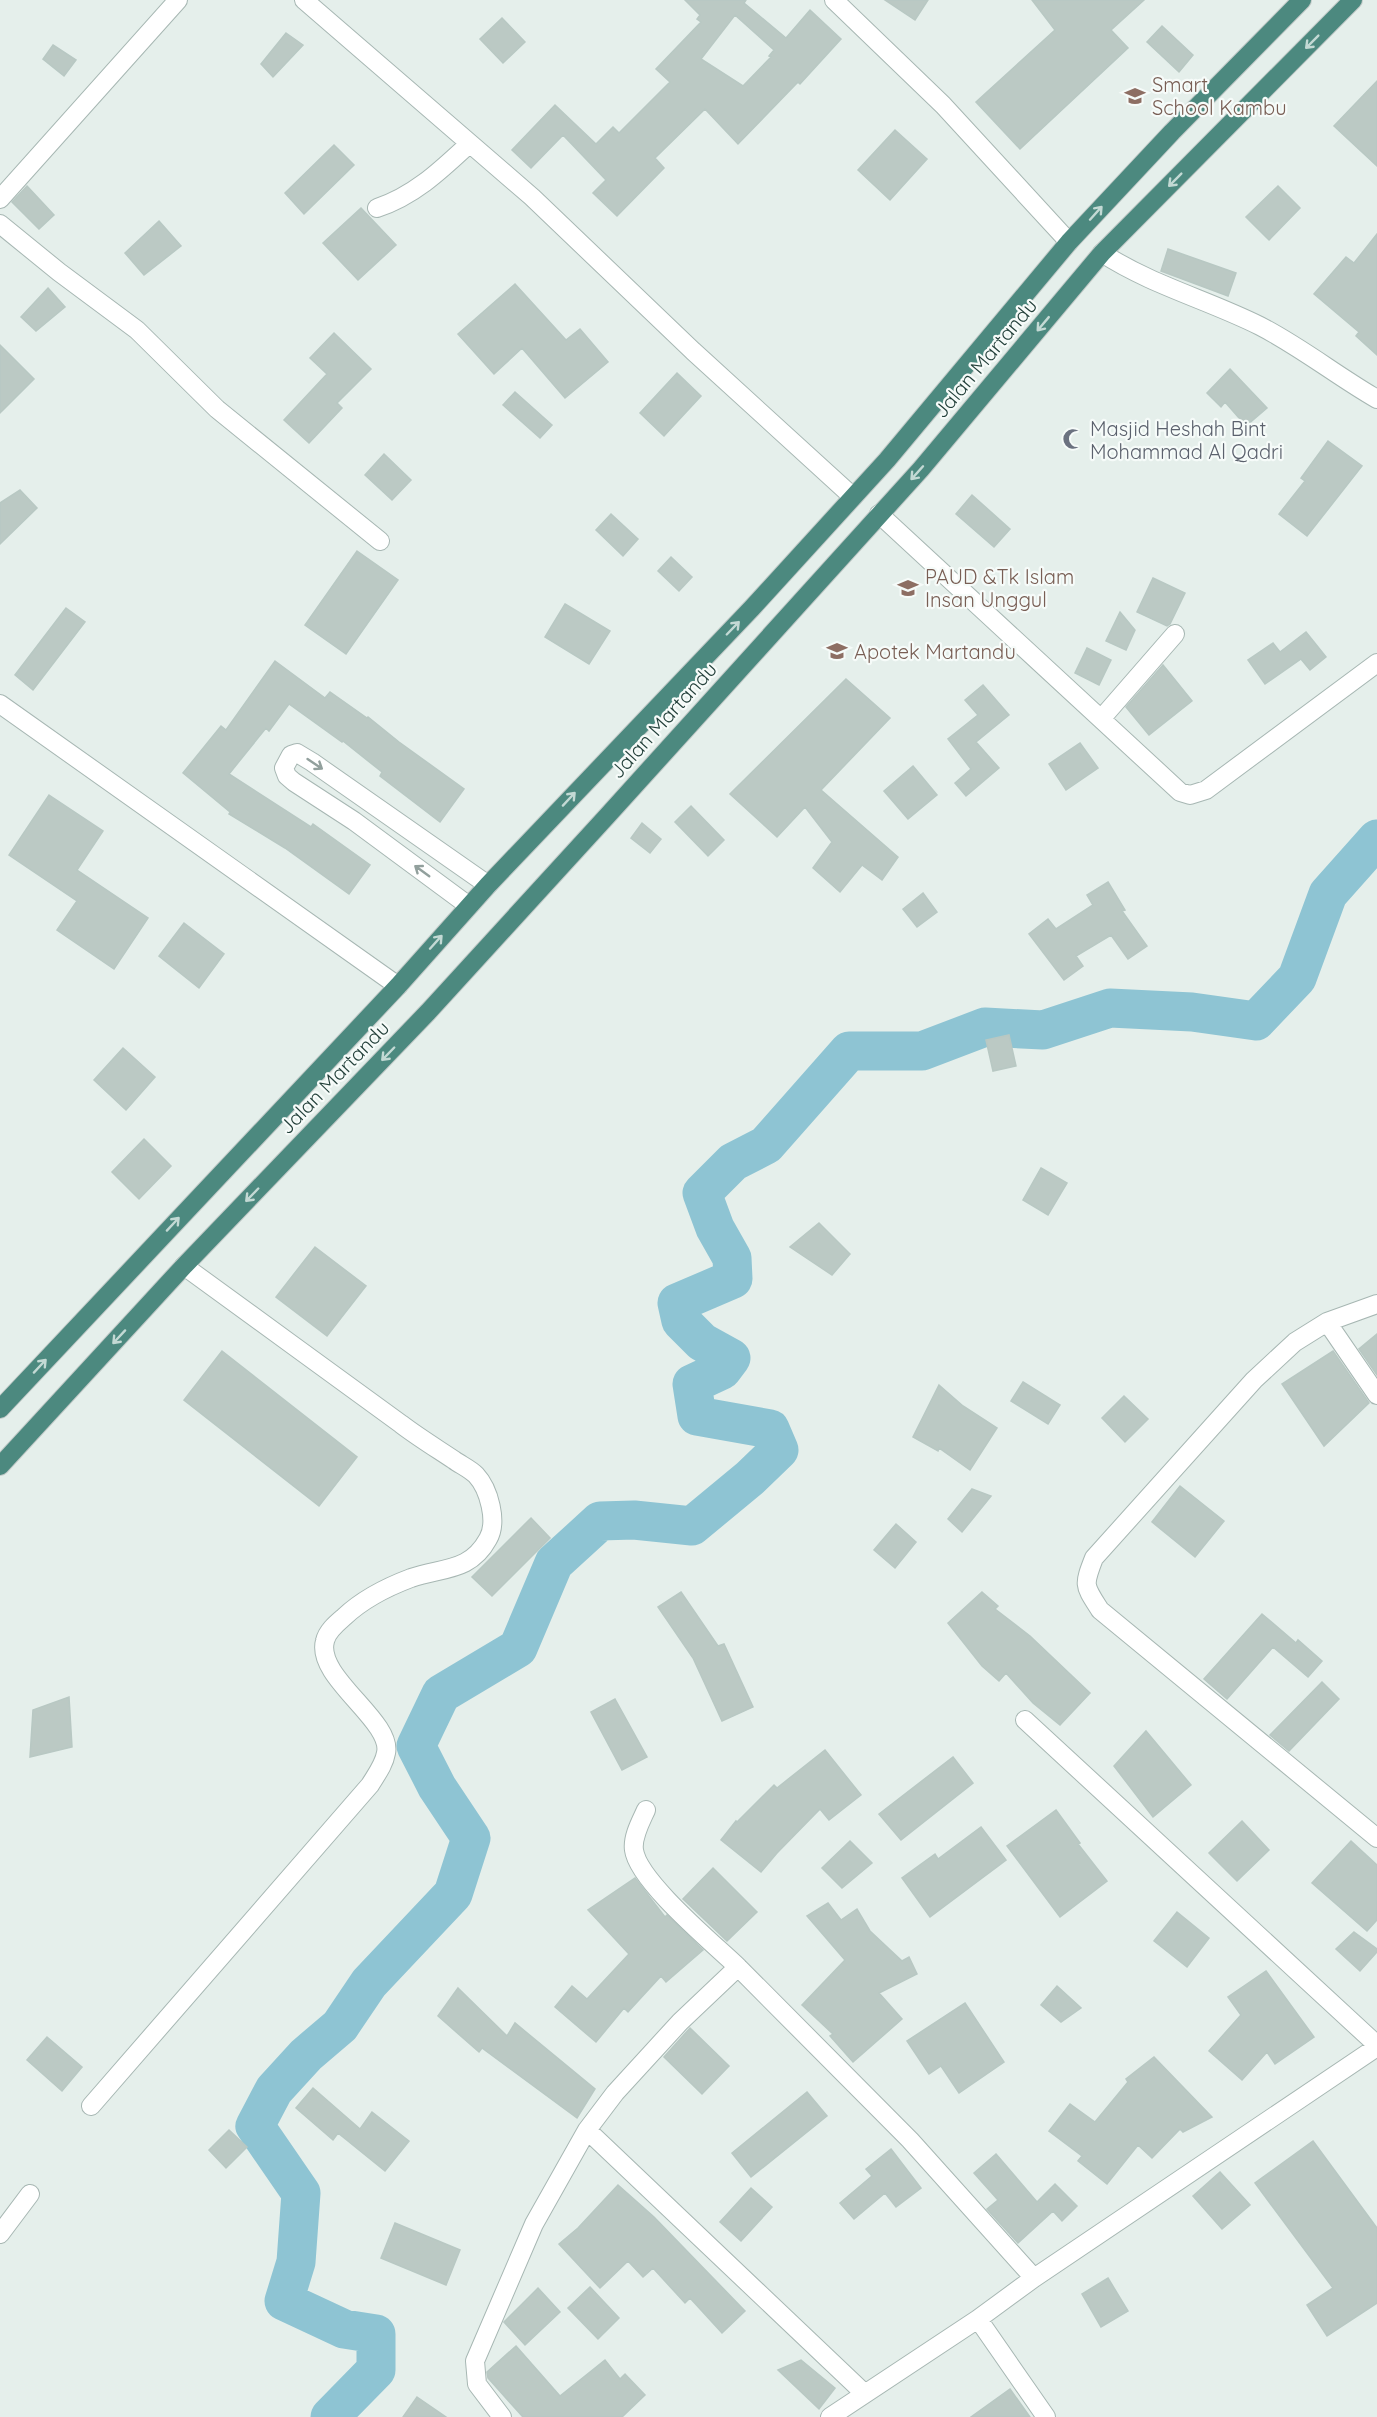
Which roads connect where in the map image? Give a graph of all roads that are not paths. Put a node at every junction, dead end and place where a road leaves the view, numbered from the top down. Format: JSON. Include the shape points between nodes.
{"nodes":[{"id":1,"x":178,"y":0,"type":"edge"},
{"id":2,"x":304,"y":0,"type":"edge"},
{"id":3,"x":834,"y":0,"type":"edge"},
{"id":4,"x":1302,"y":0,"type":"edge"},
{"id":5,"x":1353,"y":0,"type":"edge"},
{"id":6,"x":469,"y":144,"type":"junction"},
{"id":7,"x":0,"y":199,"type":"edge"},
{"id":8,"x":377,"y":208,"type":"dead end"},
{"id":9,"x":0,"y":224,"type":"edge"},
{"id":10,"x":1069,"y":242,"type":"junction"},
{"id":11,"x":1102,"y":253,"type":"junction"},
{"id":12,"x":1377,"y":399,"type":"edge"},
{"id":13,"x":853,"y":497,"type":"junction"},
{"id":14,"x":879,"y":514,"type":"junction"},
{"id":15,"x":380,"y":541,"type":"dead end"},
{"id":16,"x":752,"y":608,"type":"junction"},
{"id":17,"x":775,"y":629,"type":"junction"},
{"id":18,"x":1175,"y":634,"type":"dead end"},
{"id":19,"x":1377,"y":663,"type":"edge"},
{"id":20,"x":0,"y":704,"type":"edge"},
{"id":21,"x":1101,"y":719,"type":"junction"},
{"id":22,"x":488,"y":885,"type":"junction"},
{"id":23,"x":469,"y":906,"type":"junction"},
{"id":24,"x":398,"y":986,"type":"junction"},
{"id":25,"x":184,"y":1266,"type":"junction"},
{"id":26,"x":1377,"y":1304,"type":"edge"},
{"id":27,"x":1327,"y":1322,"type":"junction"},
{"id":28,"x":1377,"y":1395,"type":"edge"},
{"id":29,"x":0,"y":1409,"type":"edge"},
{"id":30,"x":0,"y":1466,"type":"edge"},
{"id":31,"x":1025,"y":1720,"type":"dead end"},
{"id":32,"x":646,"y":1810,"type":"dead end"},
{"id":33,"x":1377,"y":1838,"type":"edge"},
{"id":34,"x":738,"y":1967,"type":"junction"},
{"id":35,"x":1377,"y":2046,"type":"edge"},
{"id":36,"x":91,"y":2106,"type":"dead end"},
{"id":37,"x":587,"y":2130,"type":"junction"},
{"id":38,"x":30,"y":2194,"type":"dead end"},
{"id":39,"x":0,"y":2234,"type":"edge"},
{"id":40,"x":1034,"y":2278,"type":"junction"},
{"id":41,"x":978,"y":2319,"type":"junction"},
{"id":42,"x":864,"y":2393,"type":"junction"},
{"id":43,"x":502,"y":2417,"type":"edge"},
{"id":44,"x":830,"y":2417,"type":"edge"},
{"id":45,"x":1046,"y":2417,"type":"edge"}],
"edges":[{"from":1,"to":7,"type":"street"},
{"from":2,"to":6,"type":"street"},
{"from":3,"to":10,"type":"street","via":[[944,105]]},
{"from":10,"to":4,"type":"highway","name":"Jalan Martandu","one_way":true},
{"from":5,"to":11,"type":"highway","name":"Jalan Martandu","one_way":true},
{"from":6,"to":8,"type":"street","via":[[432,178],[393,203]]},
{"from":6,"to":13,"type":"street","via":[[532,197]]},
{"from":9,"to":15,"type":"street","via":[[137,330],[217,409]]},
{"from":10,"to":13,"type":"highway","name":"Jalan Martandu"},
{"from":11,"to":12,"type":"street","via":[[1126,269],[1293,344]]},
{"from":11,"to":14,"type":"highway","name":"Jalan Martandu","one_way":true},
{"from":13,"to":16,"type":"highway","name":"Jalan Martandu"},
{"from":14,"to":17,"type":"highway","name":"Jalan Martandu"},
{"from":14,"to":21,"type":"street"},
{"from":16,"to":17,"type":"highway"},
{"from":22,"to":16,"type":"highway","name":"Jalan Martandu","one_way":true},
{"from":17,"to":25,"type":"highway","name":"Jalan Martandu","one_way":true,"via":[[428,1012]]},
{"from":18,"to":21,"type":"street"},
{"from":19,"to":21,"type":"street","via":[[1198,794],[1180,792]]},
{"from":20,"to":24,"type":"street"},
{"from":22,"to":23,"type":"highway","name":"Jalan Martandu"},
{"from":23,"to":22,"type":"street","one_way":true,"via":[[286,776],[284,768],[291,755],[297,753],[312,762]]},
{"from":24,"to":23,"type":"highway","name":"Jalan Martandu","one_way":true},
{"from":29,"to":24,"type":"highway","name":"Jalan Martandu","one_way":true},
{"from":25,"to":30,"type":"highway","name":"Jalan Martandu","one_way":true},
{"from":25,"to":36,"type":"street","via":[[475,1474],[484,1485],[490,1504],[492,1532],[476,1557],[386,1589],[357,1605],[333,1627],[324,1641],[325,1656],[335,1676],[382,1734],[387,1750],[382,1764],[370,1785]]},
{"from":26,"to":27,"type":"street"},
{"from":27,"to":28,"type":"street"},
{"from":27,"to":33,"type":"street","via":[[1295,1342],[1254,1380],[1094,1558],[1086,1588],[1100,1610]]},
{"from":31,"to":35,"type":"street"},
{"from":32,"to":34,"type":"street","via":[[634,1849],[640,1865],[663,1895]]},
{"from":34,"to":37,"type":"street","via":[[680,2022]]},
{"from":34,"to":40,"type":"street","via":[[910,2140]]},
{"from":35,"to":40,"type":"street"},
{"from":37,"to":42,"type":"street"},
{"from":37,"to":43,"type":"street","via":[[534,2224],[476,2361],[477,2384]]},
{"from":38,"to":39,"type":"street"},
{"from":40,"to":41,"type":"street"},
{"from":41,"to":42,"type":"street"},
{"from":41,"to":45,"type":"street"},
{"from":42,"to":44,"type":"street"}]}
